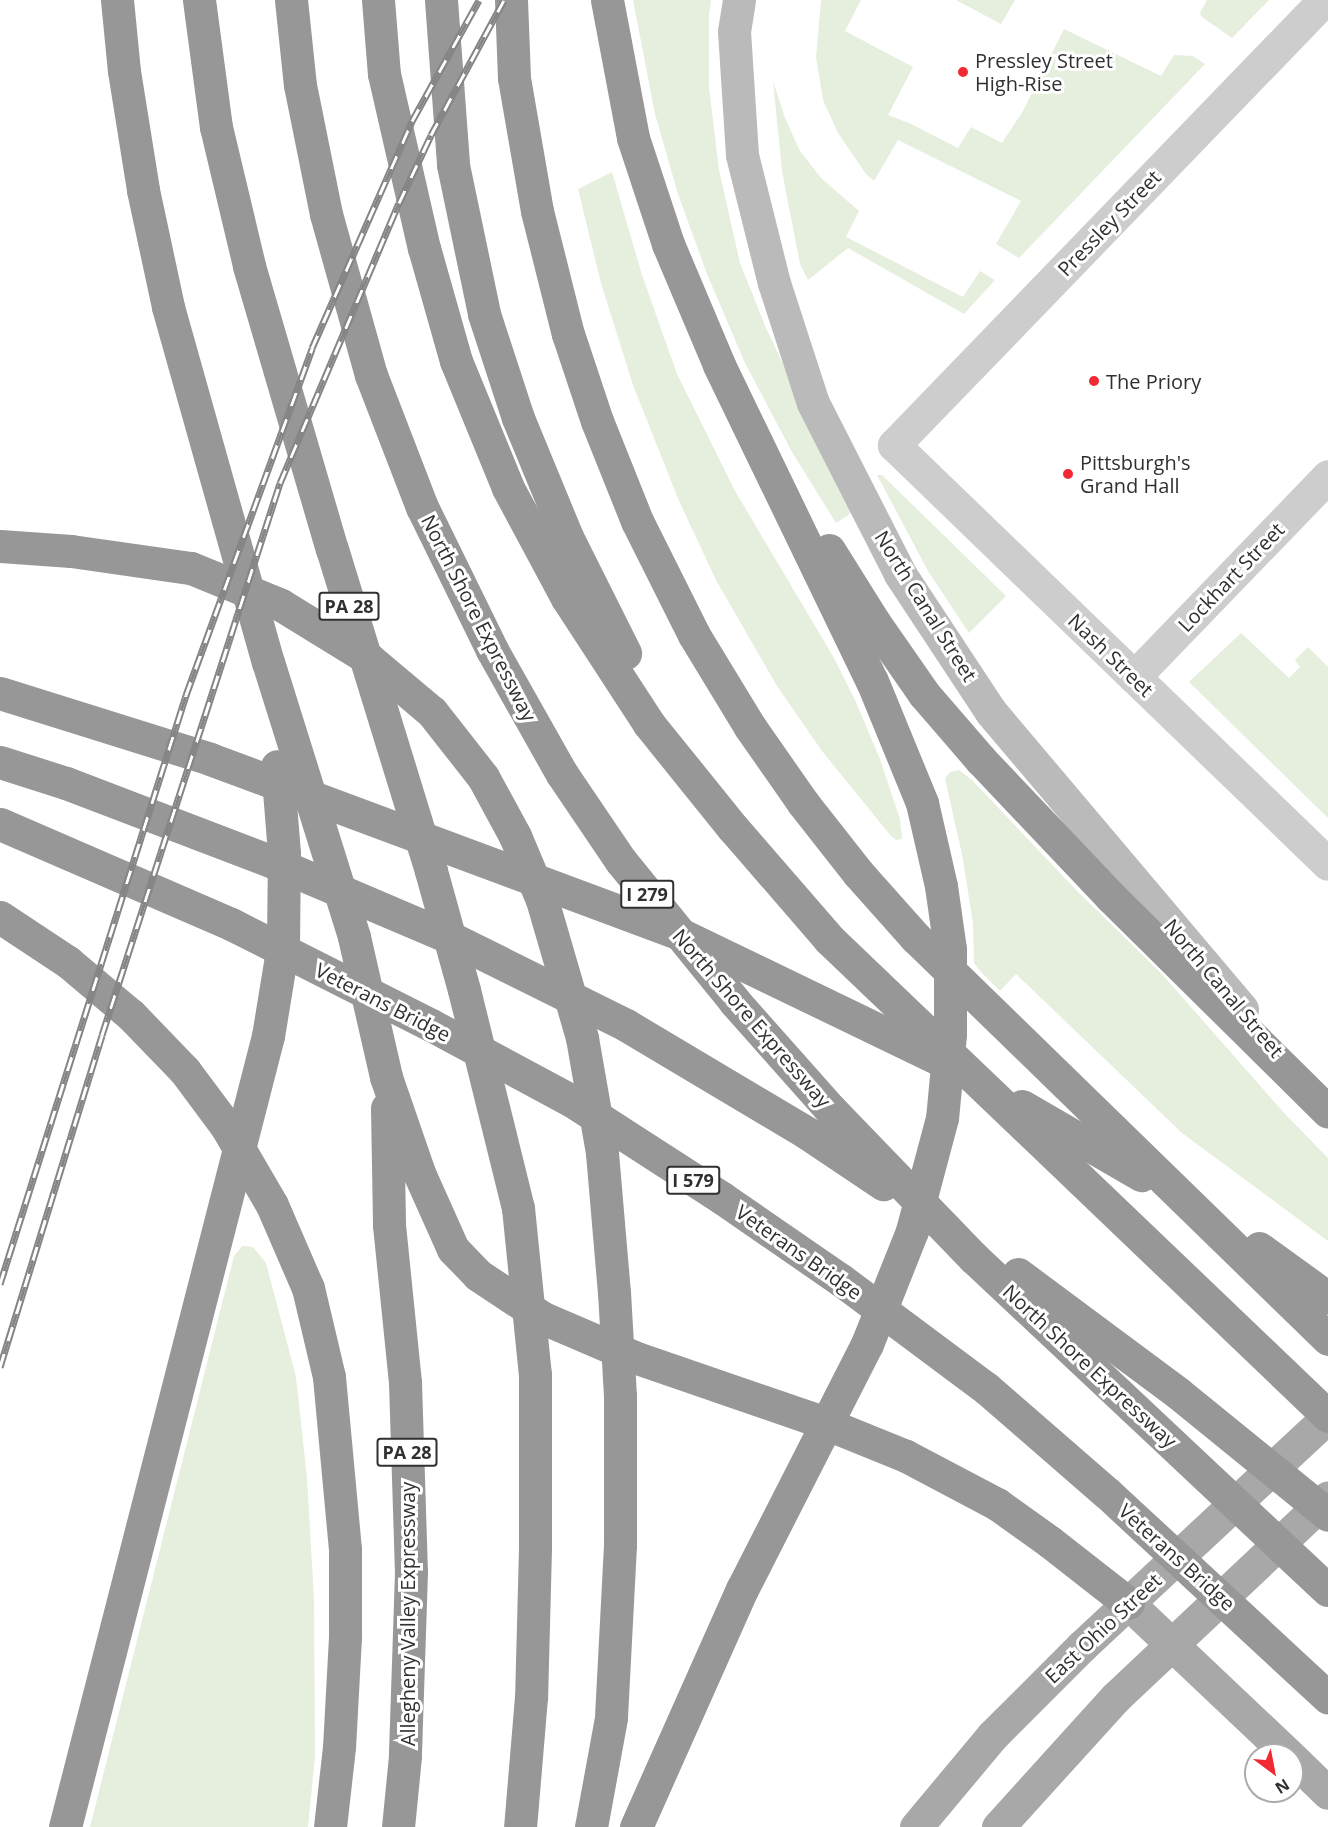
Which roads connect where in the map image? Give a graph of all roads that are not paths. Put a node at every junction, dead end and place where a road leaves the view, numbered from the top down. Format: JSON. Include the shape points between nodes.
{"nodes":[{"id":1,"x":117,"y":0,"type":"edge"},
{"id":2,"x":199,"y":0,"type":"edge"},
{"id":3,"x":291,"y":0,"type":"edge"},
{"id":4,"x":378,"y":0,"type":"edge"},
{"id":5,"x":441,"y":0,"type":"edge"},
{"id":6,"x":511,"y":0,"type":"edge"},
{"id":7,"x":607,"y":0,"type":"edge"},
{"id":8,"x":739,"y":0,"type":"edge"},
{"id":9,"x":1324,"y":0,"type":"edge"},
{"id":10,"x":719,"y":365,"type":"junction"},
{"id":11,"x":894,"y":445,"type":"joint"},
{"id":12,"x":1328,"y":476,"type":"edge"},
{"id":13,"x":0,"y":546,"type":"edge"},
{"id":14,"x":268,"y":662,"type":"junction"},
{"id":15,"x":1134,"y":677,"type":"junction"},
{"id":16,"x":0,"y":693,"type":"edge"},
{"id":17,"x":0,"y":762,"type":"edge"},
{"id":18,"x":0,"y":824,"type":"edge"},
{"id":19,"x":733,"y":828,"type":"junction"},
{"id":20,"x":1328,"y":864,"type":"edge"},
{"id":21,"x":0,"y":917,"type":"edge"},
{"id":22,"x":386,"y":1077,"type":"junction"},
{"id":23,"x":1328,"y":1112,"type":"edge"},
{"id":24,"x":1328,"y":1298,"type":"edge"},
{"id":25,"x":1328,"y":1339,"type":"edge"},
{"id":26,"x":1328,"y":1417,"type":"edge"},
{"id":27,"x":1328,"y":1497,"type":"edge"},
{"id":28,"x":1328,"y":1515,"type":"edge"},
{"id":29,"x":1328,"y":1590,"type":"edge"},
{"id":30,"x":1138,"y":1594,"type":"junction"},
{"id":31,"x":1182,"y":1633,"type":"junction"},
{"id":32,"x":1328,"y":1698,"type":"edge"},
{"id":33,"x":1279,"y":1743,"type":"edge"},
{"id":34,"x":1304,"y":1769,"type":"edge"},
{"id":35,"x":1328,"y":1792,"type":"edge"},
{"id":36,"x":64,"y":1827,"type":"edge"},
{"id":37,"x":330,"y":1827,"type":"edge"},
{"id":38,"x":398,"y":1827,"type":"edge"},
{"id":39,"x":520,"y":1827,"type":"edge"},
{"id":40,"x":591,"y":1827,"type":"edge"},
{"id":41,"x":636,"y":1827,"type":"edge"},
{"id":42,"x":916,"y":1827,"type":"edge"},
{"id":43,"x":998,"y":1827,"type":"edge"}],
"edges":[{"from":1,"to":14,"type":"highway","number":"PA 28","via":[[143,190],[168,307]]},
{"from":2,"to":39,"type":"highway","number":"PA 28","via":[[216,127],[249,266],[431,871],[518,1208],[535,1374],[531,1697]]},
{"from":3,"to":29,"type":"highway","name":"North Shore Expressway","number":"I 279","via":[[300,85],[326,214],[371,375],[422,507],[492,650],[562,774],[635,879],[735,1002],[831,1110],[974,1258]]},
{"from":4,"to":19,"type":"highway","via":[[384,74],[424,248],[456,361],[508,488],[567,598],[649,724]]},
{"from":5,"to":19,"type":"highway","via":[[453,165],[484,314],[518,418],[567,537],[624,651]]},
{"from":6,"to":25,"type":"highway","via":[[514,78],[537,211],[568,334],[637,521],[694,635],[744,718],[858,873],[916,938]]},
{"from":7,"to":10,"type":"highway","via":[[633,138],[668,244]]},
{"from":8,"to":23,"type":"street","name":"North Canal Street","via":[[734,31],[742,154],[774,283],[813,403],[900,574],[991,712]]},
{"from":9,"to":11,"type":"street","name":"Pressley Street"},
{"from":10,"to":23,"type":"highway","via":[[810,520],[924,694],[1111,897]]},
{"from":10,"to":41,"type":"highway","via":[[872,681],[922,803],[941,886],[950,949],[950,1034],[942,1118],[912,1231],[867,1344],[742,1589]]},
{"from":11,"to":15,"type":"street","name":"Nash Street"},
{"from":12,"to":15,"type":"street","name":"Lockhart Street"},
{"from":13,"to":40,"type":"highway","via":[[71,550],[191,568],[281,605],[369,659],[432,712],[483,777],[515,836],[542,900],[582,1038],[602,1153],[620,1396],[620,1545],[611,1718]]},
{"from":14,"to":22,"type":"highway","number":"PA 28","via":[[354,937]]},
{"from":14,"to":36,"type":"highway","via":[[284,864],[283,944],[268,1036]]},
{"from":15,"to":20,"type":"street","name":"Nash Street"},
{"from":16,"to":24,"type":"highway","via":[[210,759],[678,933],[929,1053],[1104,1153],[1253,1245]]},
{"from":17,"to":28,"type":"highway","via":[[66,783],[275,863],[451,938],[626,1025],[807,1133],[1009,1267],[1178,1393]]},
{"from":18,"to":32,"type":"highway","name":"Veterans Bridge","number":"I 579","via":[[231,924],[431,1025],[572,1101],[722,1198],[842,1280],[986,1388],[1116,1501]]},
{"from":19,"to":26,"type":"highway","via":[[829,939]]},
{"from":21,"to":37,"type":"highway","via":[[68,962],[131,1015],[185,1071],[225,1126],[272,1205],[308,1288],[329,1377],[345,1549],[345,1648]]},
{"from":22,"to":30,"type":"highway","via":[[419,1173],[453,1249],[478,1275],[543,1318],[614,1349],[817,1420],[906,1456],[997,1504],[1050,1542]]},
{"from":22,"to":38,"type":"highway","name":"Allegheny Valley Expressway","number":"PA 28","via":[[389,1225],[405,1382],[411,1572],[405,1756]]},
{"from":26,"to":30,"type":"main road","name":"East Ohio Street"},
{"from":27,"to":31,"type":"main road"},
{"from":30,"to":31,"type":"main road"},
{"from":30,"to":42,"type":"main road","name":"East Ohio Street","via":[[992,1736]]},
{"from":31,"to":33,"type":"main road"},
{"from":31,"to":43,"type":"main road","via":[[1061,1755]]},
{"from":34,"to":35,"type":"main road"}]}
